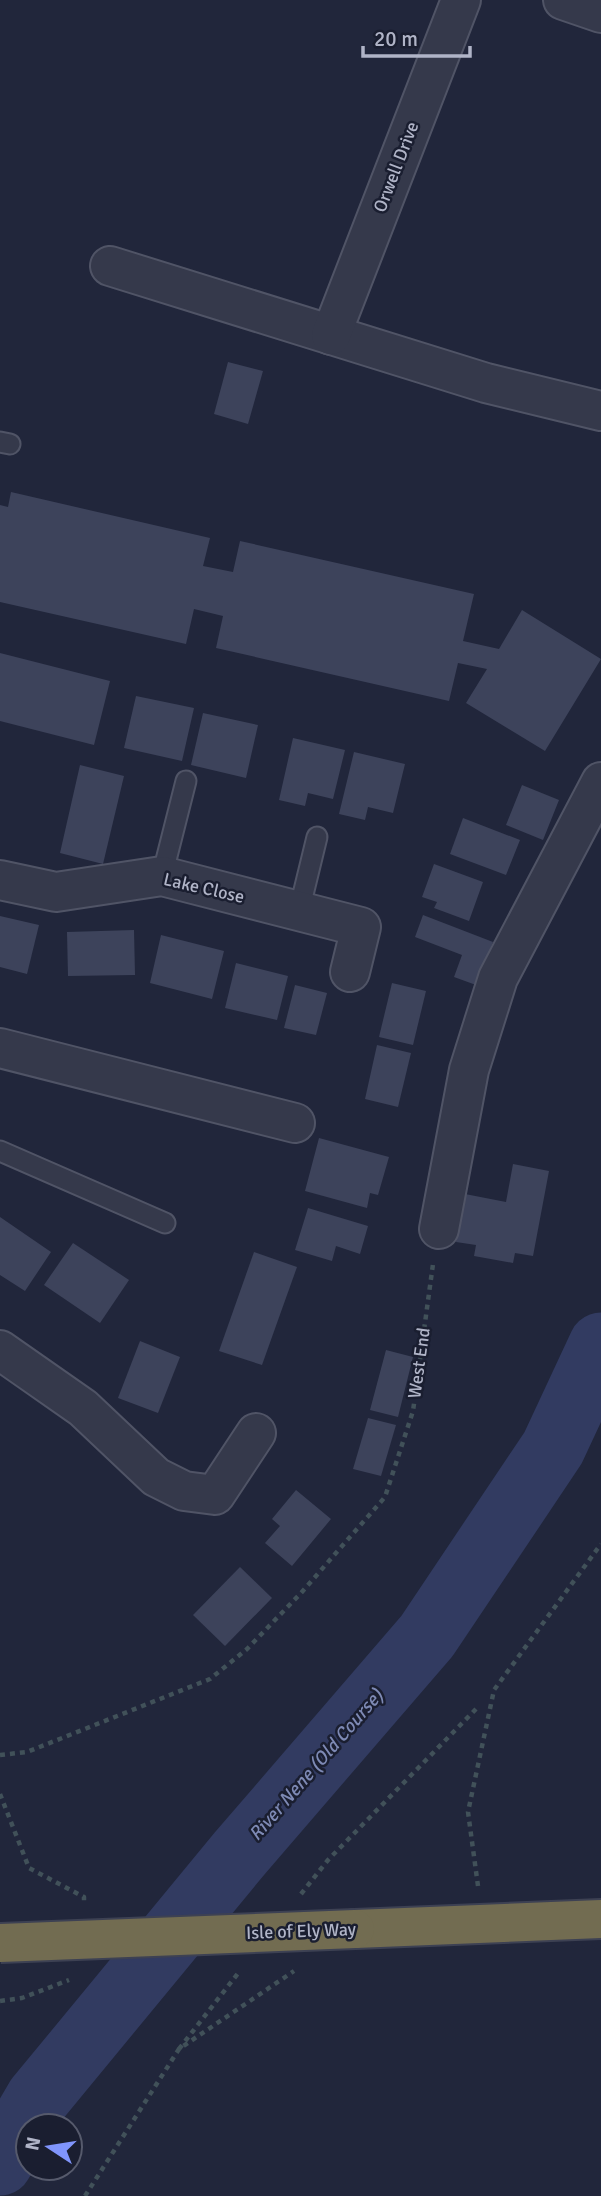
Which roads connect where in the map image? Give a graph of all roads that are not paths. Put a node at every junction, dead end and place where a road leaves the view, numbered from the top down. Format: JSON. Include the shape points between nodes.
{"nodes":[{"id":1,"x":461,"y":0,"type":"edge"},
{"id":2,"x":563,"y":0,"type":"edge"},
{"id":3,"x":601,"y":13,"type":"edge"},
{"id":4,"x":110,"y":266,"type":"dead end"},
{"id":5,"x":331,"y":335,"type":"junction"},
{"id":6,"x":601,"y":411,"type":"edge"},
{"id":7,"x":186,"y":781,"type":"dead end"},
{"id":8,"x":601,"y":782,"type":"edge"},
{"id":9,"x":317,"y":837,"type":"dead end"},
{"id":10,"x":162,"y":876,"type":"junction"},
{"id":11,"x":0,"y":880,"type":"edge"},
{"id":12,"x":299,"y":911,"type":"junction"},
{"id":13,"x":350,"y":972,"type":"dead end"},
{"id":14,"x":0,"y":1048,"type":"edge"},
{"id":15,"x":295,"y":1123,"type":"dead end"},
{"id":16,"x":0,"y":1151,"type":"edge"},
{"id":17,"x":164,"y":1223,"type":"dead end"},
{"id":18,"x":439,"y":1228,"type":"road end"},
{"id":19,"x":0,"y":1350,"type":"edge"},
{"id":20,"x":256,"y":1433,"type":"dead end"},
{"id":21,"x":601,"y":1919,"type":"edge"},
{"id":22,"x":0,"y":1943,"type":"edge"}],
"edges":[{"from":1,"to":5,"type":"street","name":"Orwell Drive"},
{"from":2,"to":3,"type":"street"},
{"from":4,"to":5,"type":"street"},
{"from":5,"to":6,"type":"street","via":[[486,383]]},
{"from":7,"to":10,"type":"lane"},
{"from":8,"to":18,"type":"street","via":[[498,978],[469,1070]]},
{"from":9,"to":12,"type":"lane"},
{"from":10,"to":11,"type":"street","name":"Lake Close","via":[[56,892]]},
{"from":10,"to":12,"type":"street","name":"Lake Close"},
{"from":12,"to":13,"type":"street","name":"Lake Close","via":[[361,927]]},
{"from":14,"to":15,"type":"street"},
{"from":16,"to":17,"type":"lane"},
{"from":19,"to":20,"type":"street","via":[[83,1408],[156,1477],[184,1491],[215,1495]]},
{"from":21,"to":22,"type":"highway","name":"Isle of Ely Way","bridge":true}]}
